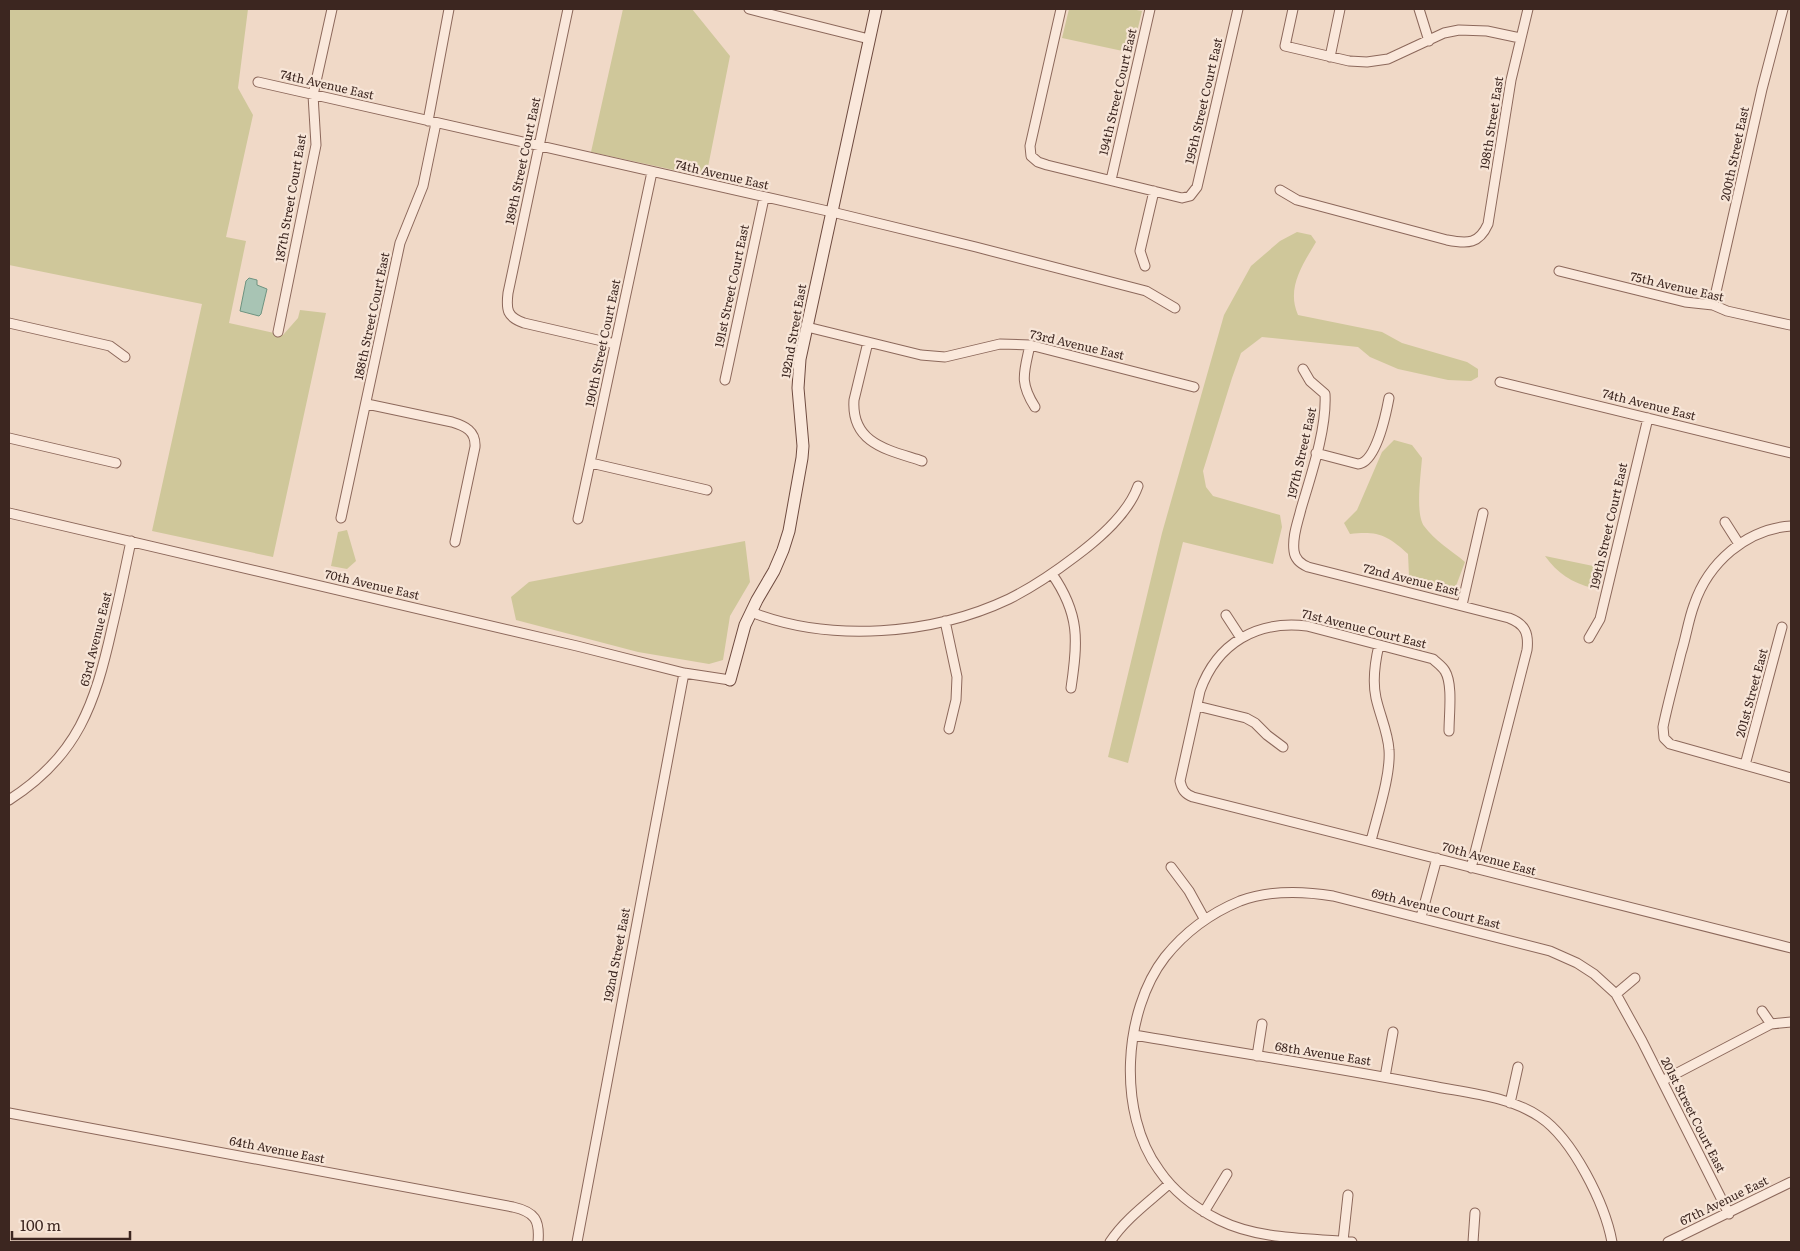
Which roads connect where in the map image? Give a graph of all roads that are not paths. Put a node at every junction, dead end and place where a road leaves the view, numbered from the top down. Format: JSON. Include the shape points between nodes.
{"nodes":[{"id":1,"x":332,"y":9,"type":"edge"},
{"id":2,"x":450,"y":9,"type":"edge"},
{"id":3,"x":568,"y":9,"type":"edge"},
{"id":4,"x":749,"y":9,"type":"edge"},
{"id":5,"x":876,"y":9,"type":"edge"},
{"id":6,"x":1061,"y":9,"type":"edge"},
{"id":7,"x":1150,"y":9,"type":"edge"},
{"id":8,"x":1238,"y":9,"type":"edge"},
{"id":9,"x":1293,"y":9,"type":"edge"},
{"id":10,"x":1340,"y":9,"type":"edge"},
{"id":11,"x":1419,"y":9,"type":"edge"},
{"id":12,"x":1528,"y":9,"type":"edge"},
{"id":13,"x":1783,"y":9,"type":"edge"},
{"id":14,"x":1520,"y":38,"type":"junction"},
{"id":15,"x":869,"y":39,"type":"junction"},
{"id":16,"x":1429,"y":41,"type":"junction"},
{"id":17,"x":1330,"y":57,"type":"junction"},
{"id":18,"x":258,"y":82,"type":"dead end"},
{"id":19,"x":314,"y":95,"type":"junction"},
{"id":20,"x":432,"y":122,"type":"junction"},
{"id":21,"x":539,"y":147,"type":"junction"},
{"id":22,"x":652,"y":172,"type":"junction"},
{"id":23,"x":1111,"y":180,"type":"junction"},
{"id":24,"x":1280,"y":190,"type":"dead end"},
{"id":25,"x":1154,"y":191,"type":"junction"},
{"id":26,"x":764,"y":198,"type":"junction"},
{"id":27,"x":832,"y":212,"type":"junction"},
{"id":28,"x":1145,"y":266,"type":"dead end"},
{"id":29,"x":1559,"y":270,"type":"dead end"},
{"id":30,"x":1713,"y":305,"type":"junction"},
{"id":31,"x":1175,"y":308,"type":"dead end"},
{"id":32,"x":9,"y":323,"type":"edge"},
{"id":33,"x":1790,"y":325,"type":"dead end"},
{"id":34,"x":807,"y":327,"type":"junction"},
{"id":35,"x":278,"y":332,"type":"dead end"},
{"id":36,"x":868,"y":342,"type":"junction"},
{"id":37,"x":615,"y":344,"type":"junction"},
{"id":38,"x":1030,"y":345,"type":"junction"},
{"id":39,"x":125,"y":357,"type":"dead end"},
{"id":40,"x":1303,"y":369,"type":"dead end"},
{"id":41,"x":725,"y":380,"type":"dead end"},
{"id":42,"x":1500,"y":382,"type":"dead end"},
{"id":43,"x":1194,"y":387,"type":"dead end"},
{"id":44,"x":1389,"y":398,"type":"dead end"},
{"id":45,"x":367,"y":404,"type":"junction"},
{"id":46,"x":1035,"y":407,"type":"dead end"},
{"id":47,"x":1648,"y":418,"type":"junction"},
{"id":48,"x":9,"y":438,"type":"edge"},
{"id":49,"x":1316,"y":453,"type":"junction"},
{"id":50,"x":1791,"y":453,"type":"edge"},
{"id":51,"x":922,"y":461,"type":"dead end"},
{"id":52,"x":116,"y":463,"type":"dead end"},
{"id":53,"x":591,"y":463,"type":"junction"},
{"id":54,"x":1138,"y":486,"type":"dead end"},
{"id":55,"x":707,"y":490,"type":"dead end"},
{"id":56,"x":1483,"y":512,"type":"dead end"},
{"id":57,"x":9,"y":513,"type":"edge"},
{"id":58,"x":341,"y":518,"type":"dead end"},
{"id":59,"x":578,"y":519,"type":"dead end"},
{"id":60,"x":1725,"y":522,"type":"dead end"},
{"id":61,"x":1791,"y":526,"type":"edge"},
{"id":62,"x":132,"y":541,"type":"junction"},
{"id":63,"x":455,"y":542,"type":"dead end"},
{"id":64,"x":1739,"y":544,"type":"junction"},
{"id":65,"x":1294,"y":551,"type":"joint"},
{"id":66,"x":1052,"y":574,"type":"junction"},
{"id":67,"x":1462,"y":605,"type":"junction"},
{"id":68,"x":751,"y":612,"type":"junction"},
{"id":69,"x":1226,"y":615,"type":"dead end"},
{"id":70,"x":945,"y":622,"type":"junction"},
{"id":71,"x":1782,"y":627,"type":"dead end"},
{"id":72,"x":1240,"y":638,"type":"junction"},
{"id":73,"x":1589,"y":638,"type":"dead end"},
{"id":74,"x":1379,"y":645,"type":"junction"},
{"id":75,"x":684,"y":673,"type":"junction"},
{"id":76,"x":730,"y":680,"type":"joint"},
{"id":77,"x":1071,"y":688,"type":"dead end"},
{"id":78,"x":1197,"y":706,"type":"junction"},
{"id":79,"x":949,"y":729,"type":"dead end"},
{"id":80,"x":1449,"y":731,"type":"dead end"},
{"id":81,"x":1283,"y":747,"type":"dead end"},
{"id":82,"x":1745,"y":765,"type":"junction"},
{"id":83,"x":1791,"y":778,"type":"edge"},
{"id":84,"x":1182,"y":789,"type":"joint"},
{"id":85,"x":9,"y":800,"type":"edge"},
{"id":86,"x":1371,"y":841,"type":"junction"},
{"id":87,"x":1437,"y":858,"type":"junction"},
{"id":88,"x":1171,"y":867,"type":"dead end"},
{"id":89,"x":1471,"y":868,"type":"junction"},
{"id":90,"x":1421,"y":917,"type":"junction"},
{"id":91,"x":1205,"y":920,"type":"junction"},
{"id":92,"x":1791,"y":948,"type":"edge"},
{"id":93,"x":1635,"y":978,"type":"dead end"},
{"id":94,"x":1616,"y":994,"type":"junction"},
{"id":95,"x":1762,"y":1011,"type":"dead end"},
{"id":96,"x":1791,"y":1022,"type":"edge"},
{"id":97,"x":1262,"y":1024,"type":"dead end"},
{"id":98,"x":1771,"y":1024,"type":"junction"},
{"id":99,"x":1634,"y":1027,"type":"joint"},
{"id":100,"x":1394,"y":1032,"type":"dead end"},
{"id":101,"x":1134,"y":1035,"type":"junction"},
{"id":102,"x":1257,"y":1056,"type":"junction"},
{"id":103,"x":1518,"y":1067,"type":"dead end"},
{"id":104,"x":1385,"y":1077,"type":"junction"},
{"id":105,"x":1662,"y":1081,"type":"junction"},
{"id":106,"x":1510,"y":1103,"type":"junction"},
{"id":107,"x":9,"y":1113,"type":"edge"},
{"id":108,"x":1227,"y":1174,"type":"dead end"},
{"id":109,"x":1791,"y":1182,"type":"edge"},
{"id":110,"x":1169,"y":1184,"type":"junction"},
{"id":111,"x":1348,"y":1195,"type":"dead end"},
{"id":112,"x":1204,"y":1212,"type":"junction"},
{"id":113,"x":1475,"y":1213,"type":"dead end"},
{"id":114,"x":1729,"y":1214,"type":"junction"},
{"id":115,"x":1683,"y":1239,"type":"edge"},
{"id":116,"x":538,"y":1242,"type":"edge"},
{"id":117,"x":577,"y":1242,"type":"edge"},
{"id":118,"x":1110,"y":1242,"type":"edge"},
{"id":119,"x":1348,"y":1242,"type":"edge"},
{"id":120,"x":1473,"y":1242,"type":"edge"},
{"id":121,"x":1612,"y":1242,"type":"edge"},
{"id":122,"x":1668,"y":1242,"type":"edge"}],
"edges":[{"from":1,"to":19,"type":"street","name":"187th Street Court East"},
{"from":2,"to":20,"type":"street","name":"188th Street Court East"},
{"from":3,"to":21,"type":"street","name":"189th Street Court East"},
{"from":4,"to":15,"type":"street"},
{"from":5,"to":15,"type":"street","name":"192nd Street East"},
{"from":6,"to":23,"type":"street","via":[[1030,146],[1031,156],[1047,165]]},
{"from":7,"to":23,"type":"street","name":"194th Street Court East"},
{"from":8,"to":25,"type":"street","name":"195th Street Court East","via":[[1197,187],[1190,196],[1182,198]]},
{"from":9,"to":17,"type":"street","via":[[1285,46]]},
{"from":10,"to":17,"type":"street"},
{"from":11,"to":16,"type":"street"},
{"from":12,"to":14,"type":"street","name":"198th Street East"},
{"from":13,"to":30,"type":"street","name":"200th Street East"},
{"from":14,"to":16,"type":"street","via":[[1487,31],[1459,30]]},
{"from":14,"to":24,"type":"street","name":"198th Street East","via":[[1488,224],[1478,238],[1462,243],[1447,240],[1297,200]]},
{"from":15,"to":27,"type":"street","name":"192nd Street East"},
{"from":16,"to":17,"type":"street","via":[[1388,59],[1367,62]]},
{"from":18,"to":19,"type":"street","name":"74th Avenue East"},
{"from":19,"to":20,"type":"street","name":"74th Avenue East"},
{"from":19,"to":35,"type":"street","name":"187th Street Court East","via":[[316,145]]},
{"from":20,"to":21,"type":"street","name":"74th Avenue East"},
{"from":20,"to":45,"type":"street","name":"188th Street Court East","via":[[423,186],[400,243]]},
{"from":21,"to":22,"type":"street","name":"74th Avenue East"},
{"from":21,"to":37,"type":"street","name":"189th Street Court East","via":[[508,293],[508,312],[524,323]]},
{"from":22,"to":26,"type":"street","name":"74th Avenue East"},
{"from":22,"to":37,"type":"street","name":"190th Street Court East"},
{"from":23,"to":25,"type":"street"},
{"from":25,"to":28,"type":"street","via":[[1140,251]]},
{"from":26,"to":27,"type":"street","name":"74th Avenue East"},
{"from":26,"to":41,"type":"street","name":"191st Street Court East"},
{"from":27,"to":31,"type":"street","name":"74th Avenue East","via":[[1146,291]]},
{"from":27,"to":34,"type":"street","name":"192nd Street East"},
{"from":29,"to":30,"type":"street","name":"75th Avenue East","via":[[1685,302]]},
{"from":30,"to":33,"type":"street","name":"75th Avenue East"},
{"from":32,"to":39,"type":"street","via":[[110,346]]},
{"from":34,"to":36,"type":"street","name":"73rd Avenue East"},
{"from":34,"to":68,"type":"street","name":"192nd Street East","via":[[798,388],[803,446],[789,531],[774,571]]},
{"from":36,"to":38,"type":"street","name":"73rd Avenue East","via":[[939,357],[1000,344]]},
{"from":36,"to":51,"type":"street","via":[[853,407],[858,425],[870,442]]},
{"from":37,"to":53,"type":"street","name":"190th Street Court East"},
{"from":38,"to":43,"type":"street","name":"73rd Avenue East"},
{"from":38,"to":46,"type":"street","via":[[1024,384]]},
{"from":40,"to":49,"type":"street","name":"197th Street East","via":[[1326,394]]},
{"from":42,"to":47,"type":"street","name":"74th Avenue East"},
{"from":44,"to":49,"type":"street","via":[[1375,446],[1363,464]]},
{"from":45,"to":58,"type":"street","name":"188th Street Court East"},
{"from":45,"to":63,"type":"street","via":[[452,422],[469,429],[474,446]]},
{"from":47,"to":50,"type":"street","name":"74th Avenue East"},
{"from":47,"to":73,"type":"street","name":"199th Street Court East","via":[[1600,619]]},
{"from":48,"to":52,"type":"street"},
{"from":49,"to":65,"type":"street","name":"197th Street East","via":[[1294,534]]},
{"from":53,"to":55,"type":"street"},
{"from":53,"to":59,"type":"street","name":"190th Street Court East"},
{"from":54,"to":66,"type":"street","via":[[1133,499],[1114,522],[1091,545]]},
{"from":56,"to":67,"type":"street"},
{"from":57,"to":62,"type":"street","name":"70th Avenue East"},
{"from":60,"to":64,"type":"street"},
{"from":61,"to":64,"type":"street","via":[[1758,534]]},
{"from":62,"to":75,"type":"street","name":"70th Avenue East"},
{"from":62,"to":85,"type":"street","name":"63rd Avenue East","via":[[104,666],[88,712],[53,764]]},
{"from":64,"to":82,"type":"street","via":[[1714,568],[1693,607],[1663,727],[1665,741],[1670,744]]},
{"from":65,"to":67,"type":"street","name":"72nd Avenue East","via":[[1298,560],[1308,567]]},
{"from":66,"to":70,"type":"street","via":[[1010,598]]},
{"from":66,"to":77,"type":"street","via":[[1074,618],[1077,652]]},
{"from":67,"to":89,"type":"street","name":"72nd Avenue East","via":[[1509,618],[1522,625],[1528,640]]},
{"from":68,"to":70,"type":"street","via":[[806,626],[854,631]]},
{"from":68,"to":76,"type":"street","name":"192nd Street East"},
{"from":69,"to":72,"type":"street"},
{"from":70,"to":79,"type":"street","via":[[957,677],[956,700]]},
{"from":71,"to":82,"type":"street","name":"201st Street East"},
{"from":72,"to":74,"type":"street","name":"71st Avenue Court East","via":[[1264,627],[1293,624]]},
{"from":72,"to":78,"type":"street","name":"71st Avenue Court East","via":[[1221,654],[1205,677]]},
{"from":74,"to":80,"type":"street","name":"71st Avenue Court East","via":[[1433,659],[1446,672],[1450,688]]},
{"from":74,"to":86,"type":"street","via":[[1375,689],[1390,754]]},
{"from":75,"to":76,"type":"street","name":"70th Avenue East"},
{"from":75,"to":117,"type":"street","name":"192nd Street East"},
{"from":78,"to":81,"type":"street","via":[[1246,718]]},
{"from":78,"to":84,"type":"street","name":"71st Avenue Court East","via":[[1180,781]]},
{"from":82,"to":83,"type":"street"},
{"from":84,"to":86,"type":"street","name":"70th Avenue East","via":[[1187,794],[1219,804]]},
{"from":86,"to":87,"type":"street","name":"70th Avenue East"},
{"from":87,"to":89,"type":"street","name":"70th Avenue East"},
{"from":87,"to":90,"type":"street"},
{"from":88,"to":91,"type":"street"},
{"from":89,"to":92,"type":"street","name":"70th Avenue East"},
{"from":90,"to":91,"type":"street","name":"69th Avenue Court East","via":[[1333,896],[1289,892],[1241,901]]},
{"from":90,"to":94,"type":"street","name":"69th Avenue Court East","via":[[1566,957],[1594,974]]},
{"from":91,"to":101,"type":"street","via":[[1182,938],[1151,979]]},
{"from":93,"to":94,"type":"street"},
{"from":94,"to":99,"type":"street","name":"69th Avenue Court East"},
{"from":95,"to":98,"type":"street"},
{"from":96,"to":98,"type":"street"},
{"from":97,"to":102,"type":"street","name":"68th Avenue East"},
{"from":98,"to":105,"type":"street"},
{"from":99,"to":105,"type":"street","name":"201st Street Court East"},
{"from":100,"to":104,"type":"street","name":"68th Avenue East"},
{"from":101,"to":102,"type":"street","name":"68th Avenue East"},
{"from":101,"to":110,"type":"street","via":[[1130,1069],[1135,1115],[1148,1152]]},
{"from":102,"to":104,"type":"street","name":"68th Avenue East"},
{"from":103,"to":106,"type":"street"},
{"from":104,"to":106,"type":"street","name":"68th Avenue East"},
{"from":105,"to":114,"type":"street","name":"201st Street Court East"},
{"from":106,"to":121,"type":"street","name":"68th Avenue East","via":[[1552,1125],[1567,1142],[1604,1211]]},
{"from":107,"to":116,"type":"street","name":"64th Avenue East","via":[[513,1207],[524,1210],[536,1220],[540,1229]]},
{"from":108,"to":112,"type":"street"},
{"from":109,"to":114,"type":"street","name":"67th Avenue East"},
{"from":110,"to":112,"type":"street"},
{"from":110,"to":118,"type":"street"},
{"from":111,"to":119,"type":"street"},
{"from":112,"to":119,"type":"street","via":[[1257,1233]]},
{"from":113,"to":120,"type":"street"},
{"from":114,"to":115,"type":"street","name":"67th Avenue East"},
{"from":115,"to":122,"type":"street","name":"67th Avenue East"}]}
